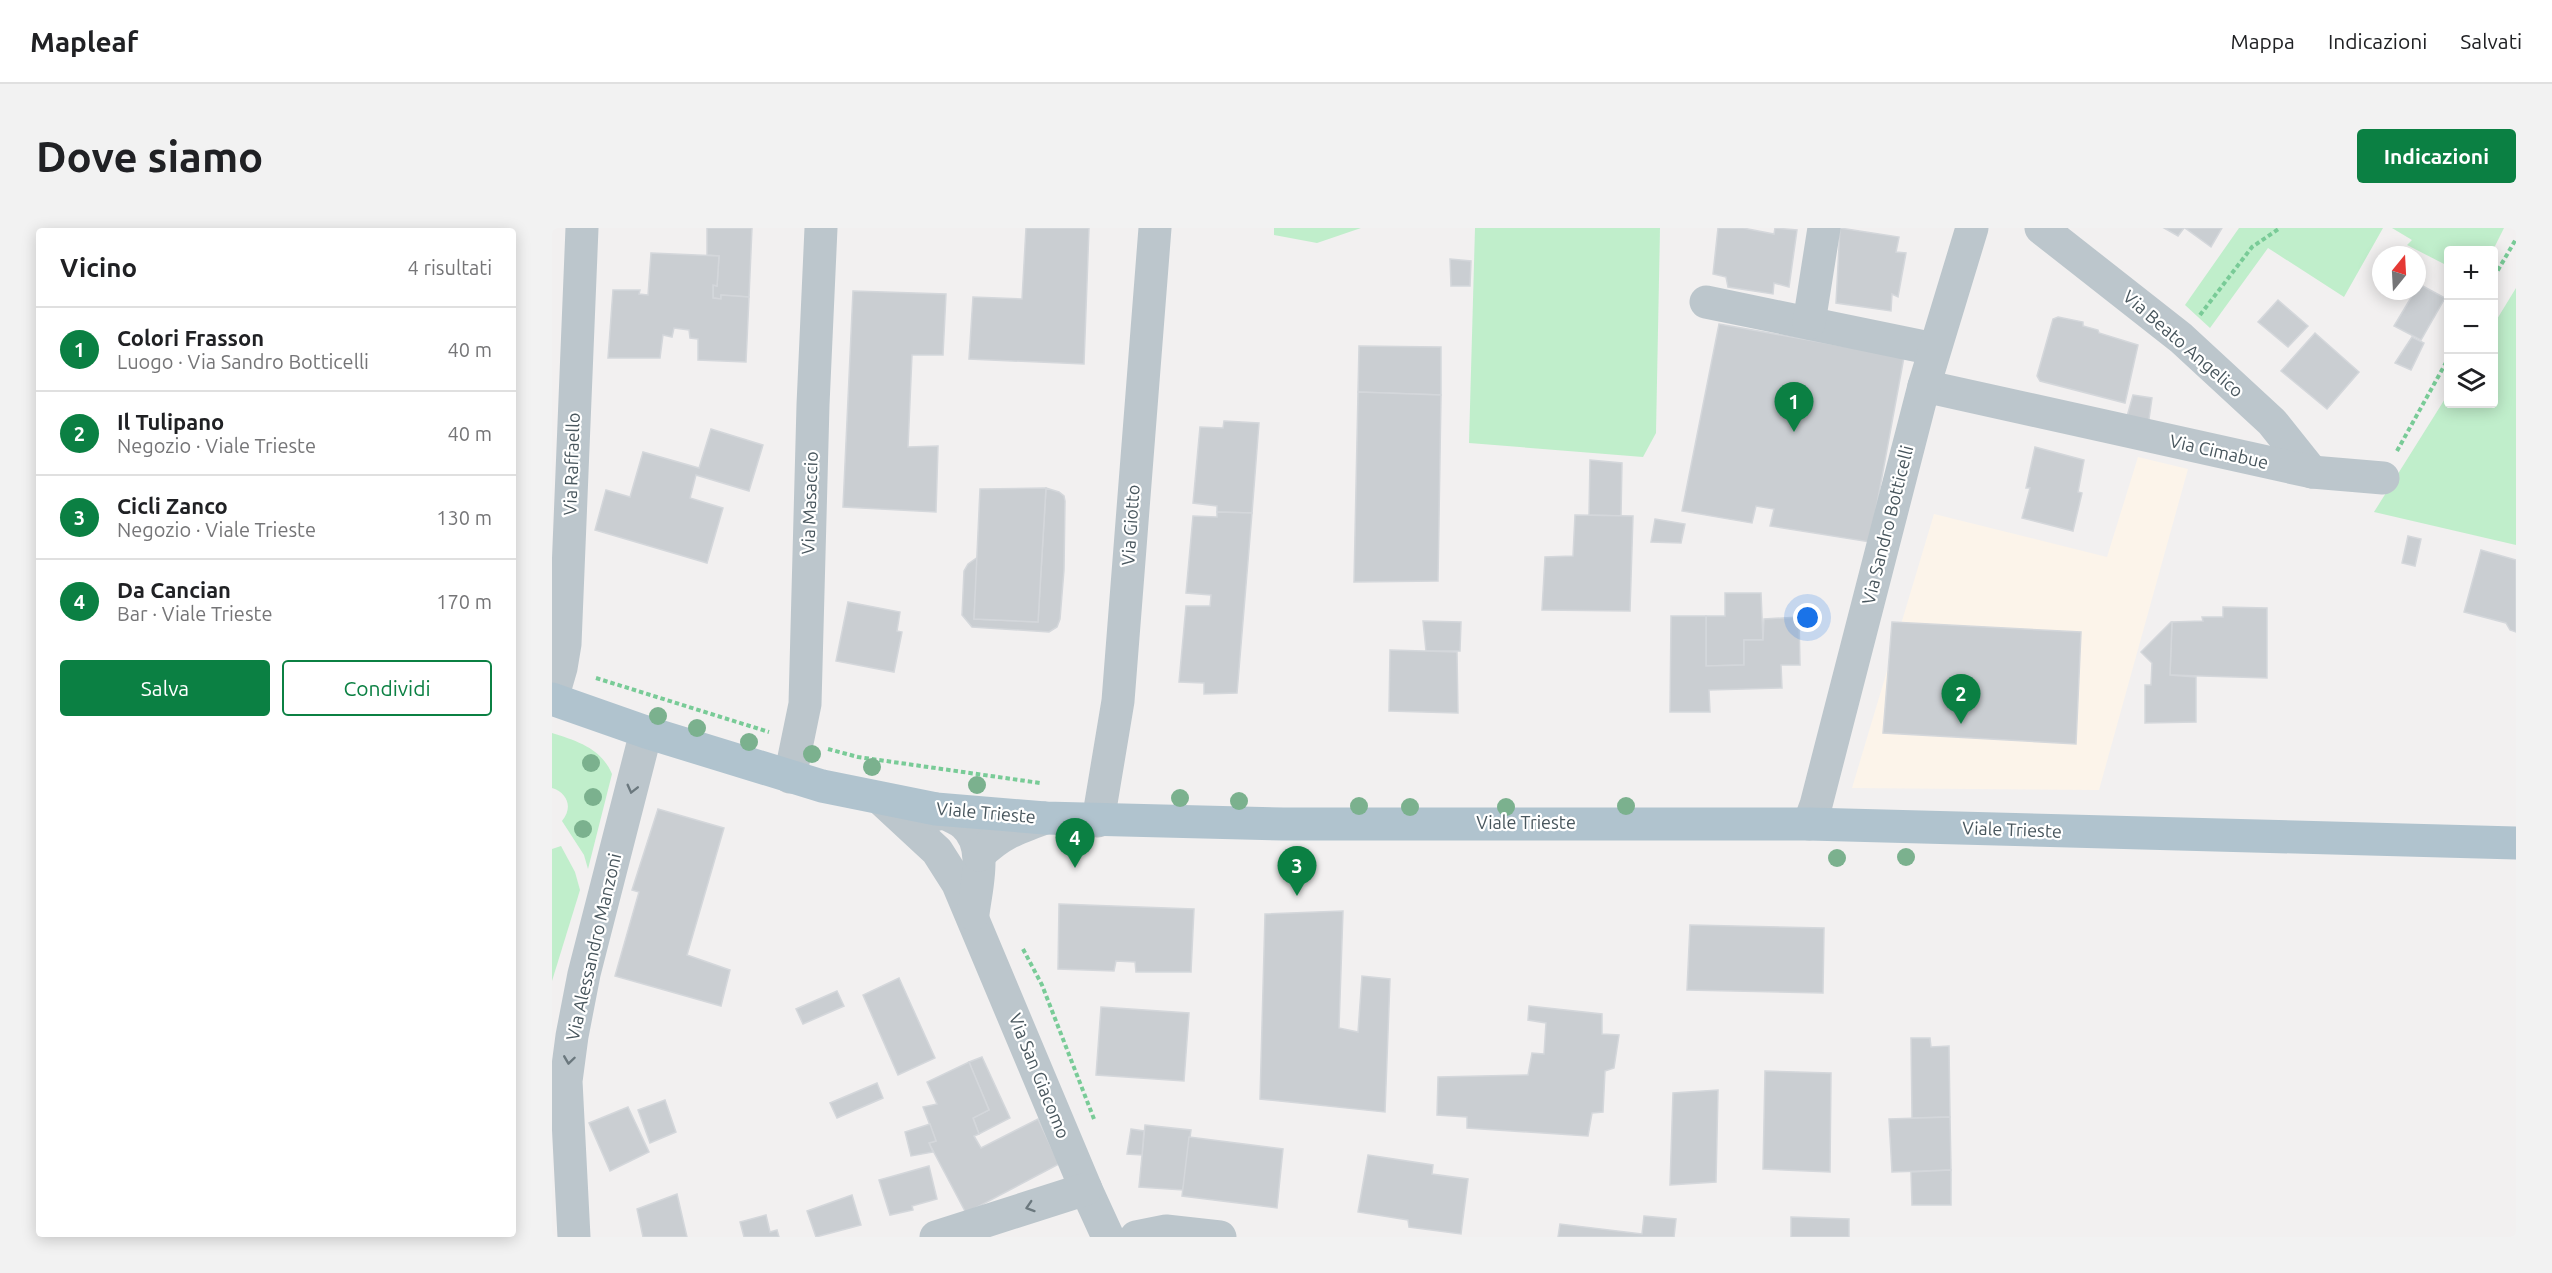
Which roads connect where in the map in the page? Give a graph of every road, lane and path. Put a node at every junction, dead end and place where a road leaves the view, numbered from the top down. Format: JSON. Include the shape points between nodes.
{"nodes":[{"id":1,"x":582,"y":228,"type":"edge"},
{"id":2,"x":821,"y":228,"type":"edge"},
{"id":3,"x":1155,"y":228,"type":"edge"},
{"id":4,"x":1824,"y":228,"type":"edge"},
{"id":5,"x":1972,"y":228,"type":"edge"},
{"id":6,"x":2042,"y":228,"type":"edge"},
{"id":7,"x":2280,"y":228,"type":"edge"},
{"id":8,"x":2516,"y":239,"type":"edge"},
{"id":9,"x":2498,"y":269,"type":"edge"},
{"id":10,"x":1706,"y":302,"type":"dead end"},
{"id":11,"x":1809,"y":323,"type":"junction"},
{"id":12,"x":2181,"y":338,"type":"junction"},
{"id":13,"x":1934,"y":349,"type":"junction"},
{"id":14,"x":2444,"y":366,"type":"edge"},
{"id":15,"x":1924,"y":386,"type":"junction"},
{"id":16,"x":2312,"y":472,"type":"junction"},
{"id":17,"x":2383,"y":478,"type":"joint"},
{"id":18,"x":552,"y":699,"type":"edge"},
{"id":19,"x":646,"y":732,"type":"junction"},
{"id":20,"x":790,"y":777,"type":"junction"},
{"id":21,"x":882,"y":800,"type":"junction"},
{"id":22,"x":936,"y":809,"type":"junction"},
{"id":23,"x":1045,"y":818,"type":"junction"},
{"id":24,"x":1098,"y":821,"type":"junction"},
{"id":25,"x":1809,"y":824,"type":"junction"},
{"id":26,"x":2516,"y":843,"type":"edge"},
{"id":27,"x":937,"y":851,"type":"junction"},
{"id":28,"x":979,"y":855,"type":"junction"},
{"id":29,"x":973,"y":914,"type":"junction"},
{"id":30,"x":1020,"y":945,"type":"dead end"},
{"id":31,"x":1097,"y":1126,"type":"dead end"},
{"id":32,"x":1086,"y":1188,"type":"junction"},
{"id":33,"x":574,"y":1237,"type":"edge"},
{"id":34,"x":936,"y":1237,"type":"edge"},
{"id":35,"x":1108,"y":1237,"type":"edge"},
{"id":36,"x":1136,"y":1237,"type":"edge"},
{"id":37,"x":1220,"y":1237,"type":"edge"}],
"edges":[{"from":1,"to":18,"type":"street","name":"Via Raffaello","via":[[565,644]]},
{"from":2,"to":20,"type":"street","name":"Via Masaccio","via":[[805,704]]},
{"from":3,"to":24,"type":"street","name":"Via Giotto","via":[[1118,700]]},
{"from":4,"to":11,"type":"street"},
{"from":5,"to":13,"type":"street","name":"Via Sandro Botticelli"},
{"from":6,"to":12,"type":"street","name":"Via Beato Angelico"},
{"from":7,"to":12,"type":"path","via":[[2252,248]]},
{"from":8,"to":9,"type":"path"},
{"from":10,"to":11,"type":"street"},
{"from":11,"to":13,"type":"street"},
{"from":12,"to":16,"type":"street","name":"Via Beato Angelico","via":[[2272,422]]},
{"from":13,"to":15,"type":"street","name":"Via Sandro Botticelli"},
{"from":14,"to":17,"type":"path"},
{"from":15,"to":16,"type":"street","name":"Via Cimabue"},
{"from":15,"to":25,"type":"street","name":"Via Sandro Botticelli"},
{"from":16,"to":17,"type":"street","name":"Via Cimabue"},
{"from":18,"to":19,"type":"main road","name":"Viale Trieste"},
{"from":19,"to":20,"type":"main road","name":"Viale Trieste"},
{"from":19,"to":33,"type":"street","name":"Via Alessandro Manzoni","one_way":true,"via":[[572,1035],[566,1081]]},
{"from":20,"to":21,"type":"main road","name":"Viale Trieste"},
{"from":21,"to":22,"type":"main road","name":"Viale Trieste"},
{"from":21,"to":27,"type":"street","name":"Via San Giacomo"},
{"from":22,"to":23,"type":"main road","name":"Viale Trieste"},
{"from":22,"to":27,"type":"street","name":"Via San Giacomo","via":[[933,831]]},
{"from":22,"to":28,"type":"street","name":"Via San Giacomo","via":[[964,824],[974,835]]},
{"from":23,"to":24,"type":"main road","name":"Viale Trieste"},
{"from":23,"to":28,"type":"street","via":[[994,839]]},
{"from":24,"to":25,"type":"main road","name":"Viale Trieste"},
{"from":25,"to":26,"type":"main road","name":"Viale Trieste"},
{"from":27,"to":29,"type":"street","name":"Via San Giacomo"},
{"from":28,"to":29,"type":"street","name":"Via San Giacomo"},
{"from":29,"to":32,"type":"street","name":"Via San Giacomo"},
{"from":30,"to":31,"type":"path","via":[[1042,985]]},
{"from":32,"to":34,"type":"street","one_way":true},
{"from":32,"to":35,"type":"street","name":"Via San Giacomo"},
{"from":36,"to":37,"type":"street","via":[[1166,1231]]}]}
